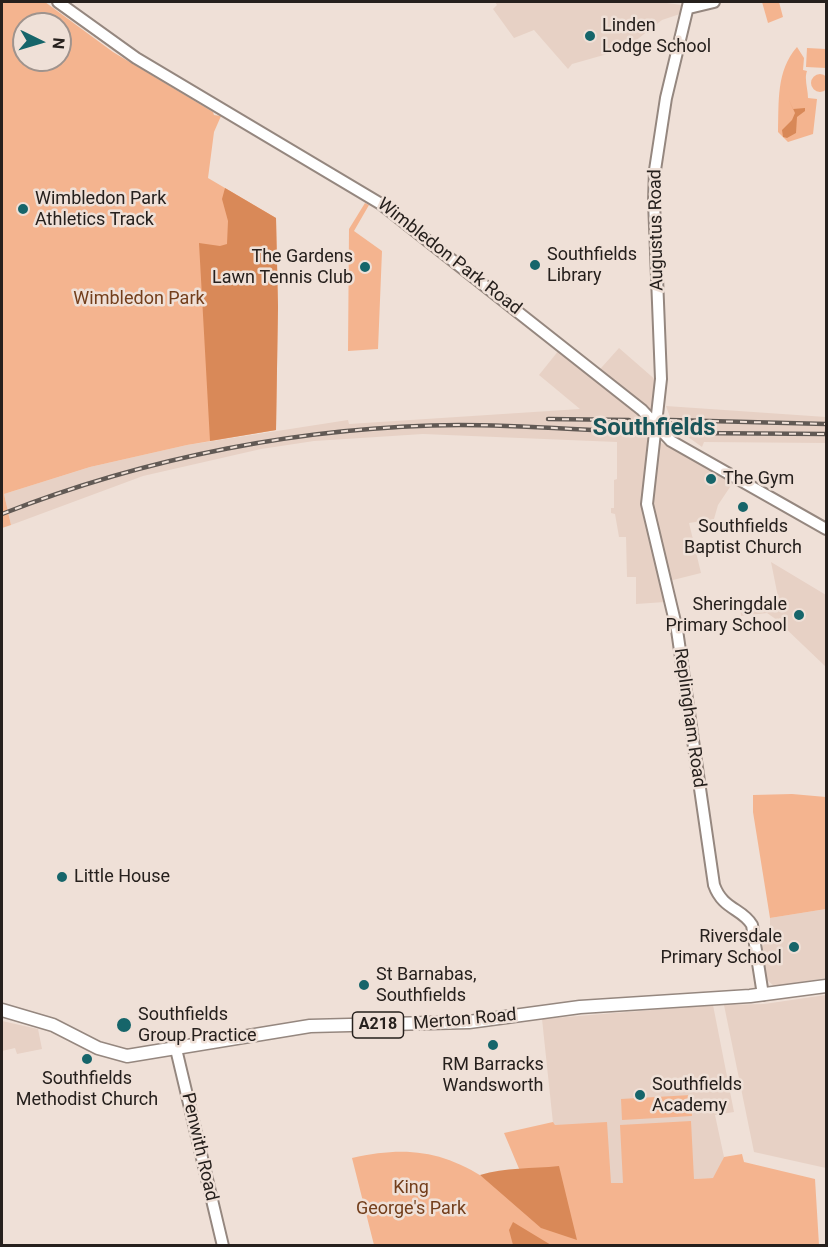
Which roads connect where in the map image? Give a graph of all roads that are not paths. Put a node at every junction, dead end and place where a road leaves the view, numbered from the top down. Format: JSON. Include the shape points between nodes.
{"nodes":[{"id":1,"x":58,"y":2,"type":"edge"},
{"id":2,"x":714,"y":2,"type":"edge"},
{"id":3,"x":689,"y":5,"type":"edge"},
{"id":4,"x":657,"y":426,"type":"junction"},
{"id":5,"x":826,"y":530,"type":"edge"},
{"id":6,"x":826,"y":986,"type":"edge"},
{"id":7,"x":763,"y":995,"type":"junction"},
{"id":8,"x":2,"y":1010,"type":"edge"},
{"id":9,"x":176,"y":1049,"type":"junction"},
{"id":10,"x":223,"y":1245,"type":"edge"}],
"edges":[{"from":1,"to":4,"type":"street","name":"Wimbledon Park Road","via":[[136,58],[381,204],[642,410]]},
{"from":2,"to":3,"type":"street"},
{"from":3,"to":4,"type":"street","name":"Augustus Road","via":[[666,98],[655,170],[662,363]]},
{"from":4,"to":5,"type":"street","name":"Wimbledon Park Road","via":[[678,444]]},
{"from":4,"to":7,"type":"street","name":"Replingham Road","via":[[647,504],[677,630],[713,879],[724,903],[752,925]]},
{"from":6,"to":7,"type":"main road","name":"Merton Road","number":"A218"},
{"from":7,"to":9,"type":"main road","name":"Merton Road","number":"A218","via":[[580,1006],[469,1022],[313,1026]]},
{"from":8,"to":9,"type":"main road","name":"Merton Road","number":"A218","via":[[61,1028],[105,1051],[127,1056]]},
{"from":9,"to":10,"type":"street","name":"Penwith Road"}]}
